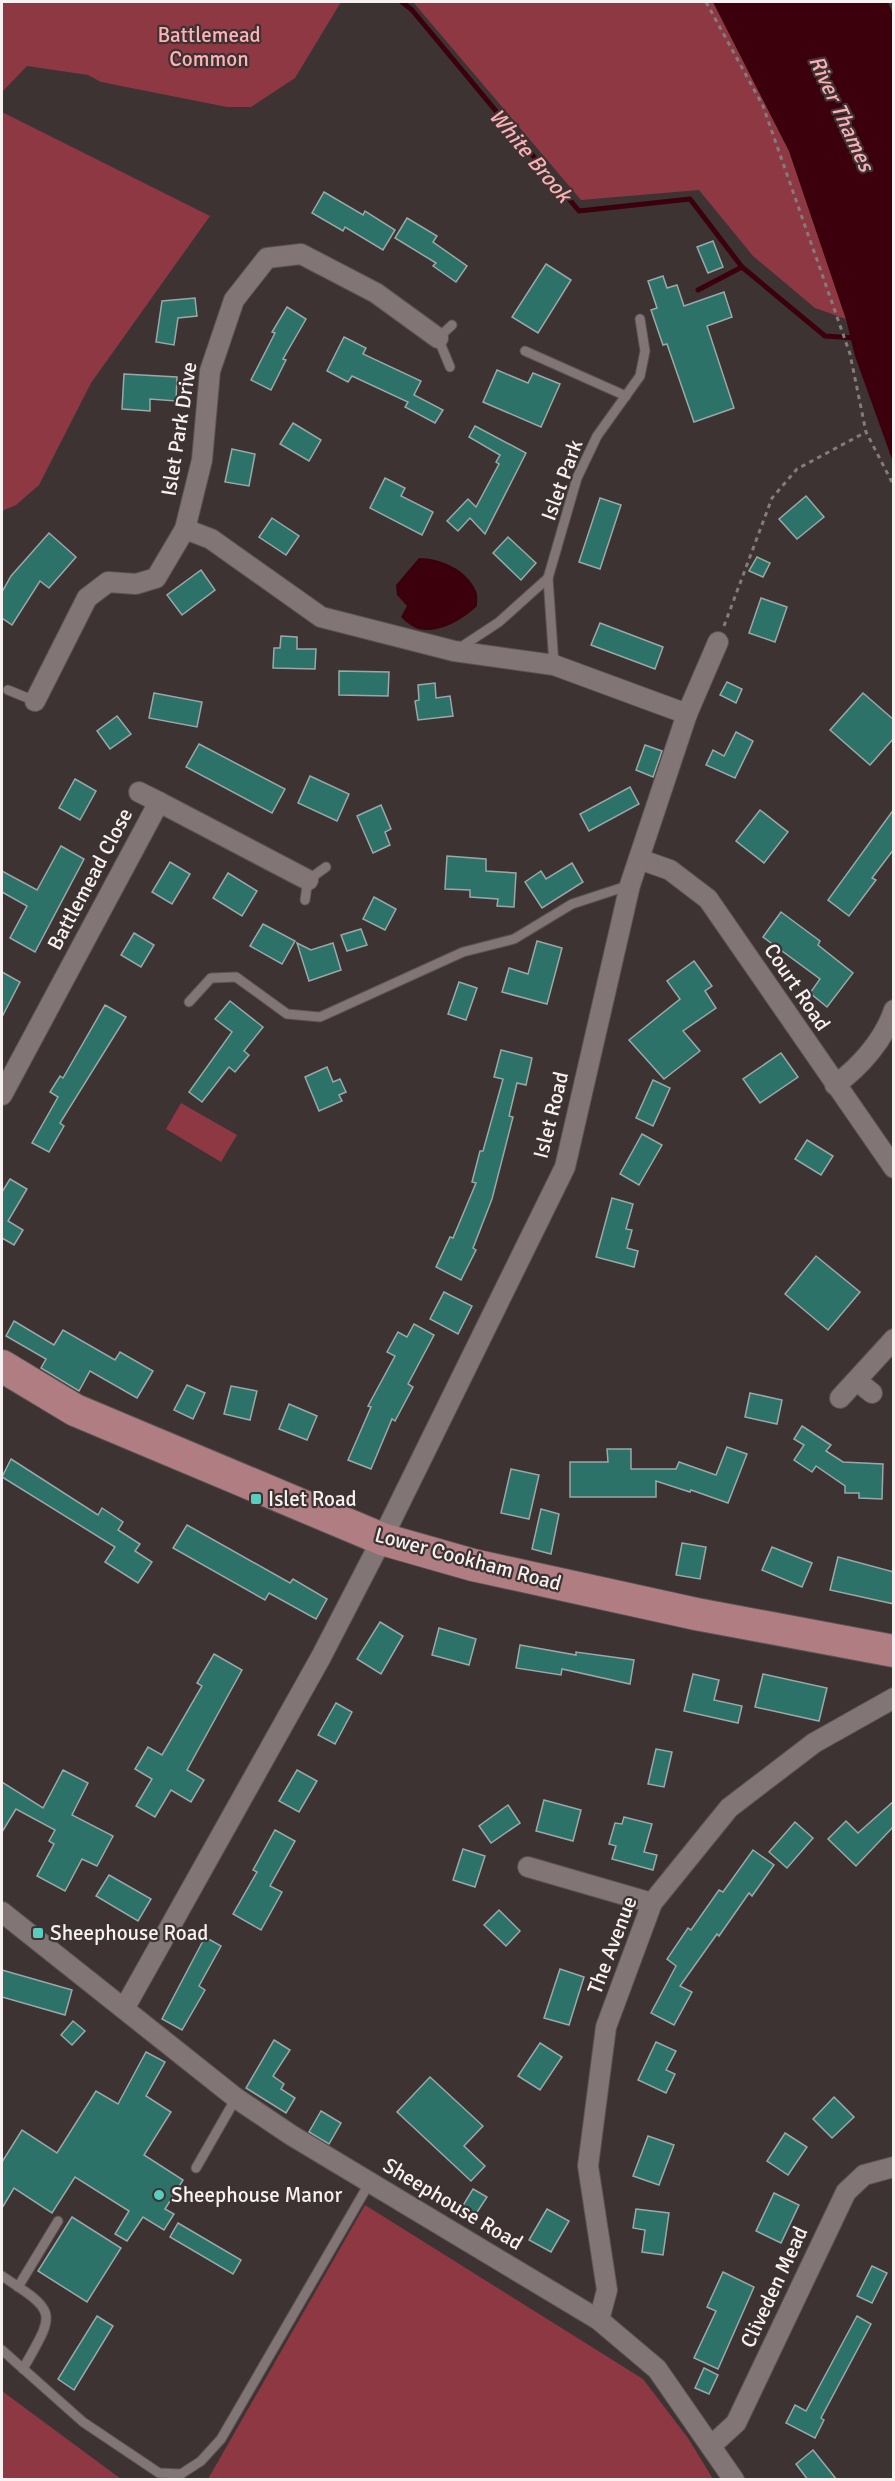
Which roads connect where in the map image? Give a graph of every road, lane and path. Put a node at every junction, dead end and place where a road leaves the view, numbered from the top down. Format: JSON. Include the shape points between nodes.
{"nodes":[{"id":1,"x":706,"y":2,"type":"edge"},
{"id":2,"x":640,"y":319,"type":"dead end"},
{"id":3,"x":445,"y":331,"type":"joint"},
{"id":4,"x":525,"y":351,"type":"dead end"},
{"id":5,"x":450,"y":367,"type":"dead end"},
{"id":6,"x":626,"y":396,"type":"junction"},
{"id":7,"x":866,"y":432,"type":"junction"},
{"id":8,"x":894,"y":486,"type":"edge"},
{"id":9,"x":185,"y":529,"type":"junction"},
{"id":10,"x":548,"y":578,"type":"junction"},
{"id":11,"x":717,"y":642,"type":"joint"},
{"id":12,"x":454,"y":651,"type":"junction"},
{"id":13,"x":554,"y":665,"type":"junction"},
{"id":14,"x":8,"y":690,"type":"dead end"},
{"id":15,"x":35,"y":701,"type":"joint"},
{"id":16,"x":687,"y":714,"type":"junction"},
{"id":17,"x":139,"y":792,"type":"dead end"},
{"id":18,"x":159,"y":802,"type":"junction"},
{"id":19,"x":639,"y":859,"type":"junction"},
{"id":20,"x":326,"y":867,"type":"dead end"},
{"id":21,"x":308,"y":880,"type":"junction"},
{"id":22,"x":630,"y":885,"type":"junction"},
{"id":23,"x":305,"y":900,"type":"dead end"},
{"id":24,"x":189,"y":1002,"type":"dead end"},
{"id":25,"x":894,"y":1010,"type":"edge"},
{"id":26,"x":835,"y":1085,"type":"junction"},
{"id":27,"x":2,"y":1095,"type":"edge"},
{"id":28,"x":894,"y":1168,"type":"edge"},
{"id":29,"x":894,"y":1339,"type":"edge"},
{"id":30,"x":2,"y":1366,"type":"edge"},
{"id":31,"x":840,"y":1398,"type":"dead end"},
{"id":32,"x":382,"y":1539,"type":"junction"},
{"id":33,"x":894,"y":1651,"type":"edge"},
{"id":34,"x":894,"y":1698,"type":"edge"},
{"id":35,"x":528,"y":1867,"type":"dead end"},
{"id":36,"x":652,"y":1903,"type":"junction"},
{"id":37,"x":2,"y":1912,"type":"edge"},
{"id":38,"x":123,"y":2010,"type":"junction"},
{"id":39,"x":236,"y":2098,"type":"junction"},
{"id":40,"x":894,"y":2167,"type":"edge"},
{"id":41,"x":196,"y":2168,"type":"dead end"},
{"id":42,"x":370,"y":2182,"type":"junction"},
{"id":43,"x":58,"y":2221,"type":"dead end"},
{"id":44,"x":2,"y":2276,"type":"edge"},
{"id":45,"x":18,"y":2287,"type":"junction"},
{"id":46,"x":599,"y":2320,"type":"junction"},
{"id":47,"x":2,"y":2350,"type":"edge"},
{"id":48,"x":23,"y":2369,"type":"junction"},
{"id":49,"x":712,"y":2445,"type":"junction"},
{"id":50,"x":734,"y":2480,"type":"edge"}],
"edges":[{"from":1,"to":7,"type":"path","via":[[764,106],[850,354]]},
{"from":2,"to":6,"type":"lane","name":"Islet Park","via":[[645,363]]},
{"from":3,"to":5,"type":"lane"},
{"from":3,"to":9,"type":"street","name":"Islet Park Drive","via":[[302,255],[267,258],[234,300],[210,371],[202,460]]},
{"from":4,"to":6,"type":"lane"},
{"from":6,"to":10,"type":"lane","name":"Islet Park","via":[[597,436],[577,478]]},
{"from":7,"to":8,"type":"path"},
{"from":7,"to":11,"type":"path","via":[[797,469],[772,498]]},
{"from":9,"to":12,"type":"street","name":"Islet Park Drive","via":[[211,539],[321,617]]},
{"from":9,"to":15,"type":"street","name":"Islet Park Drive","via":[[156,578],[136,584],[108,582],[87,598]]},
{"from":10,"to":12,"type":"lane","via":[[499,622]]},
{"from":10,"to":13,"type":"lane","name":"Islet Park"},
{"from":11,"to":16,"type":"street","name":"Islet Road"},
{"from":12,"to":13,"type":"street"},
{"from":13,"to":16,"type":"street"},
{"from":14,"to":15,"type":"lane"},
{"from":16,"to":19,"type":"street","name":"Islet Road"},
{"from":17,"to":18,"type":"street"},
{"from":18,"to":21,"type":"street","name":"Battlemead Close"},
{"from":18,"to":27,"type":"street","name":"Battlemead Close"},
{"from":19,"to":22,"type":"street","name":"Islet Road"},
{"from":19,"to":26,"type":"street","name":"Court Road","via":[[670,870],[708,899]]},
{"from":20,"to":21,"type":"lane"},
{"from":21,"to":23,"type":"lane"},
{"from":22,"to":24,"type":"lane","via":[[572,904],[514,939],[463,952],[320,1017],[287,1014],[236,977],[211,978]]},
{"from":22,"to":32,"type":"street","name":"Islet Road","via":[[565,1167]]},
{"from":25,"to":26,"type":"street","via":[[889,1024],[856,1070]]},
{"from":26,"to":28,"type":"street","name":"Court Road"},
{"from":29,"to":31,"type":"street","via":[[865,1387]]},
{"from":30,"to":32,"type":"main road","name":"Lower Cookham Road","via":[[75,1410]]},
{"from":32,"to":33,"type":"main road","name":"Lower Cookham Road","via":[[473,1565],[672,1609]]},
{"from":32,"to":38,"type":"street","name":"Islet Road","via":[[321,1657]]},
{"from":34,"to":36,"type":"street","name":"The Avenue","via":[[814,1743],[729,1808]]},
{"from":35,"to":36,"type":"street"},
{"from":36,"to":46,"type":"street","name":"The Avenue","via":[[606,2027],[588,2166],[607,2290]]},
{"from":37,"to":38,"type":"street","name":"Sheephouse Road"},
{"from":38,"to":39,"type":"street","name":"Sheephouse Road"},
{"from":39,"to":41,"type":"lane"},
{"from":39,"to":42,"type":"street","name":"Sheephouse Road"},
{"from":40,"to":49,"type":"street","name":"Cliveden Mead","via":[[864,2175],[846,2192],[736,2423]]},
{"from":42,"to":46,"type":"street","name":"Sheephouse Road"},
{"from":42,"to":48,"type":"lane","via":[[221,2439],[201,2462],[181,2474],[159,2473],[83,2422]]},
{"from":43,"to":45,"type":"lane"},
{"from":44,"to":45,"type":"lane"},
{"from":45,"to":48,"type":"lane","via":[[44,2307],[48,2317],[46,2329]]},
{"from":46,"to":49,"type":"street","name":"Sheephouse Road","via":[[657,2369]]},
{"from":47,"to":48,"type":"lane"},
{"from":49,"to":50,"type":"street","name":"Sheephouse Road"}]}
